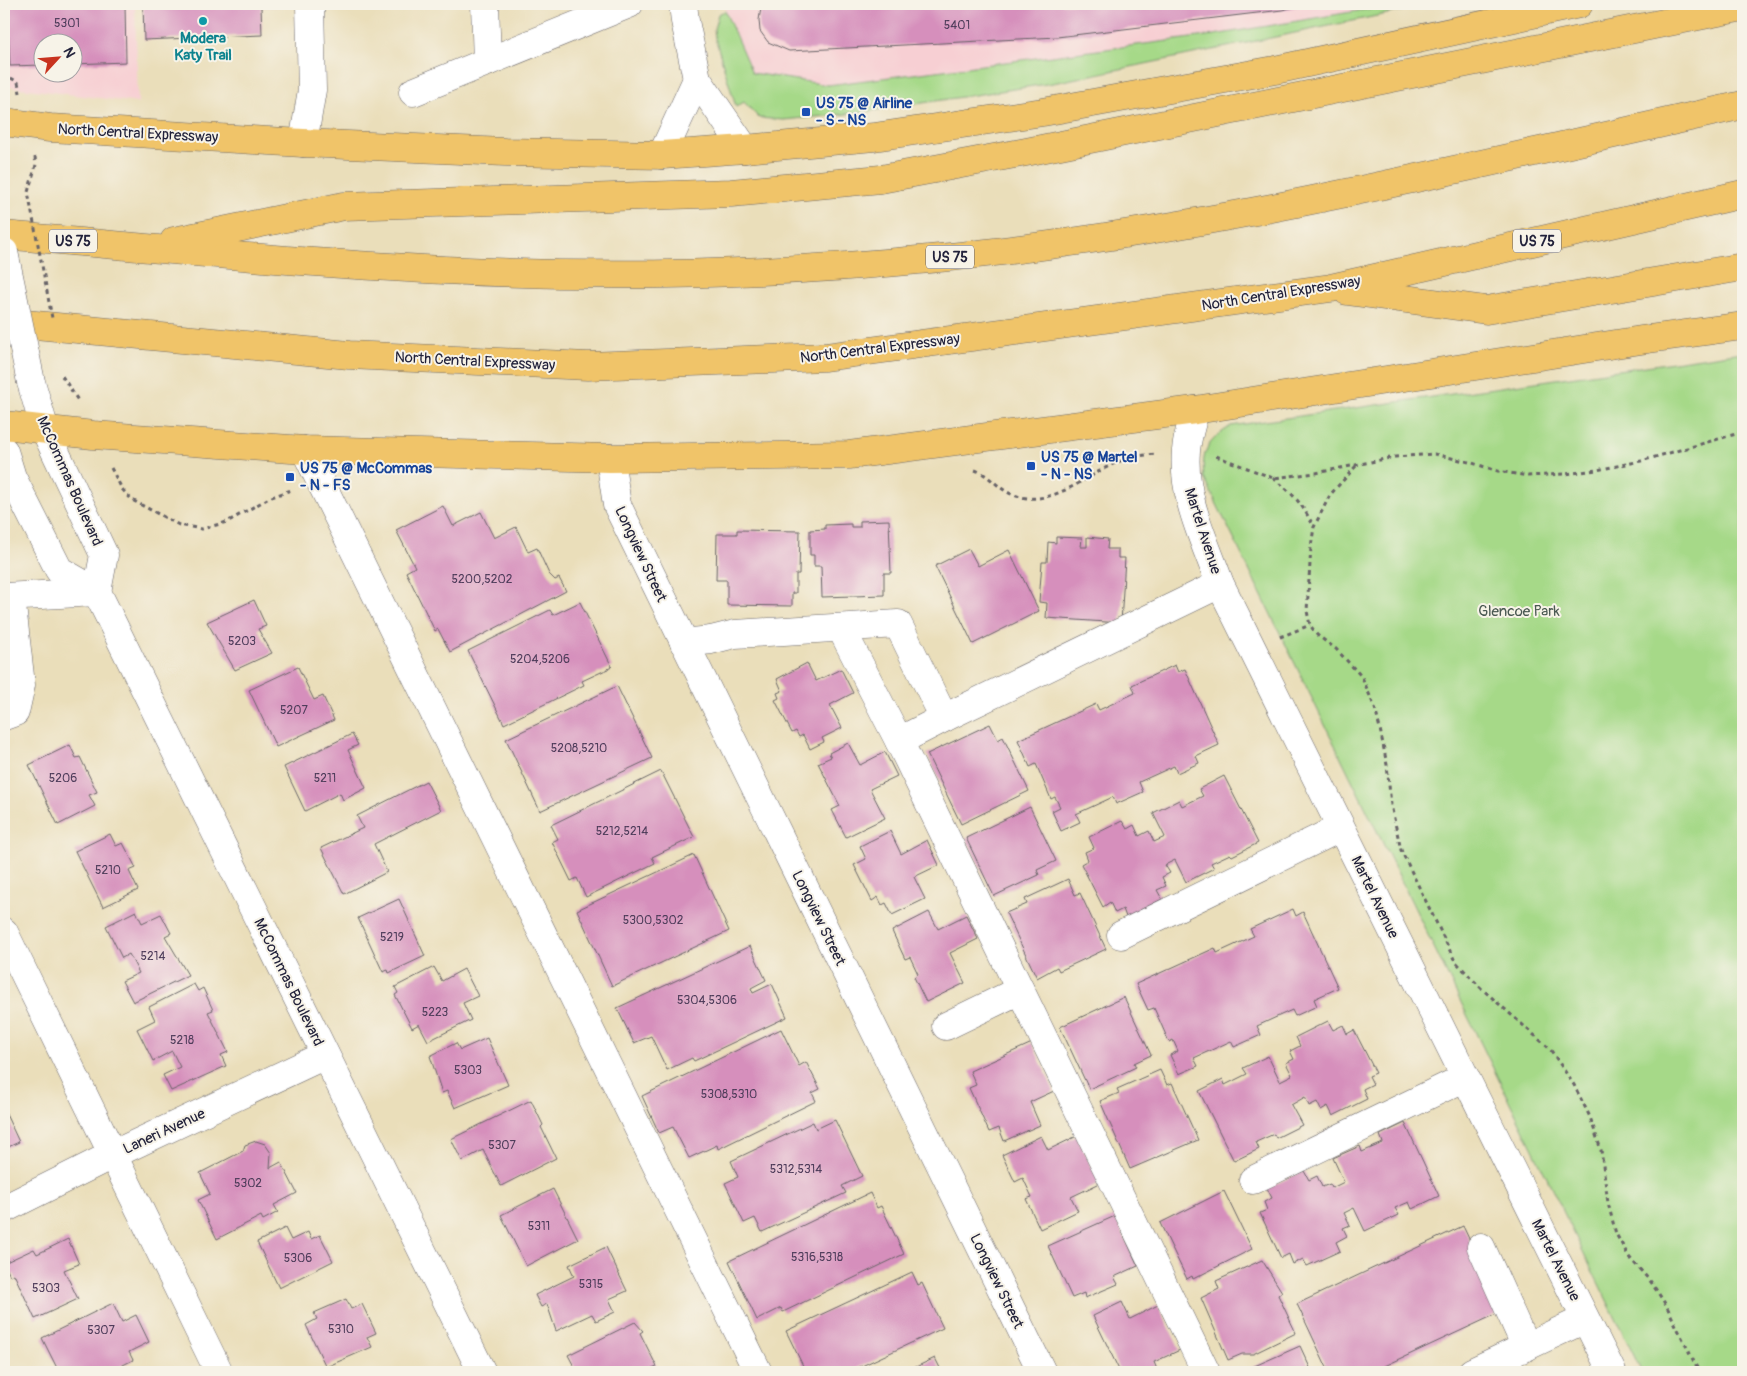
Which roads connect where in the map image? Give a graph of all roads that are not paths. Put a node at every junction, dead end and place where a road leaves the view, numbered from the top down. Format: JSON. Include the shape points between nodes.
{"nodes":[{"id":1,"x":485,"y":4,"type":"edge"},
{"id":2,"x":683,"y":4,"type":"edge"},
{"id":3,"x":1579,"y":4,"type":"edge"},
{"id":4,"x":310,"y":5,"type":"dead end"},
{"id":5,"x":615,"y":7,"type":"edge"},
{"id":6,"x":1743,"y":7,"type":"edge"},
{"id":7,"x":487,"y":62,"type":"junction"},
{"id":8,"x":697,"y":79,"type":"junction"},
{"id":9,"x":413,"y":92,"type":"dead end"},
{"id":10,"x":1743,"y":105,"type":"edge"},
{"id":11,"x":4,"y":122,"type":"edge"},
{"id":12,"x":303,"y":143,"type":"junction"},
{"id":13,"x":745,"y":149,"type":"junction"},
{"id":14,"x":662,"y":155,"type":"junction"},
{"id":15,"x":1743,"y":194,"type":"edge"},
{"id":16,"x":4,"y":234,"type":"edge"},
{"id":17,"x":143,"y":247,"type":"junction"},
{"id":18,"x":4,"y":252,"type":"edge"},
{"id":19,"x":1743,"y":267,"type":"edge"},
{"id":20,"x":1331,"y":288,"type":"junction"},
{"id":21,"x":4,"y":322,"type":"edge"},
{"id":22,"x":1743,"y":326,"type":"edge"},
{"id":23,"x":1195,"y":410,"type":"junction"},
{"id":24,"x":4,"y":425,"type":"edge"},
{"id":25,"x":44,"y":430,"type":"junction"},
{"id":26,"x":305,"y":450,"type":"junction"},
{"id":27,"x":4,"y":451,"type":"edge"},
{"id":28,"x":610,"y":458,"type":"junction"},
{"id":29,"x":1220,"y":584,"type":"junction"},
{"id":30,"x":97,"y":592,"type":"junction"},
{"id":31,"x":7,"y":597,"type":"edge"},
{"id":32,"x":841,"y":628,"type":"junction"},
{"id":33,"x":684,"y":643,"type":"junction"},
{"id":34,"x":4,"y":716,"type":"edge"},
{"id":35,"x":944,"y":718,"type":"junction"},
{"id":36,"x":899,"y":740,"type":"junction"},
{"id":37,"x":1340,"y":828,"type":"junction"},
{"id":38,"x":4,"y":932,"type":"edge"},
{"id":39,"x":1121,"y":935,"type":"dead end"},
{"id":40,"x":1020,"y":990,"type":"junction"},
{"id":41,"x":946,"y":1026,"type":"dead end"},
{"id":42,"x":325,"y":1055,"type":"junction"},
{"id":43,"x":1464,"y":1078,"type":"junction"},
{"id":44,"x":112,"y":1155,"type":"junction"},
{"id":45,"x":1253,"y":1180,"type":"dead end"},
{"id":46,"x":4,"y":1209,"type":"edge"},
{"id":47,"x":1481,"y":1246,"type":"dead end"},
{"id":48,"x":1585,"y":1319,"type":"junction"},
{"id":49,"x":1526,"y":1347,"type":"junction"},
{"id":50,"x":219,"y":1372,"type":"edge"},
{"id":51,"x":482,"y":1372,"type":"edge"},
{"id":52,"x":758,"y":1372,"type":"edge"},
{"id":53,"x":1042,"y":1372,"type":"edge"},
{"id":54,"x":1206,"y":1372,"type":"edge"},
{"id":55,"x":1472,"y":1372,"type":"edge"},
{"id":56,"x":1612,"y":1372,"type":"edge"}],
"edges":[{"from":1,"to":7,"type":"street"},
{"from":2,"to":8,"type":"street"},
{"from":3,"to":13,"type":"main road","name":"North Central Expressway","via":[[1275,70],[1043,112],[874,138]]},
{"from":4,"to":12,"type":"street","via":[[312,90]]},
{"from":5,"to":7,"type":"street"},
{"from":6,"to":17,"type":"main road","via":[[881,179],[730,193],[344,206]]},
{"from":7,"to":9,"type":"street"},
{"from":8,"to":13,"type":"street"},
{"from":8,"to":14,"type":"street"},
{"from":10,"to":17,"type":"main road","number":"US 75","via":[[1278,208],[1093,239],[924,260],[804,269],[565,274],[386,267]]},
{"from":11,"to":12,"type":"main road","name":"North Central Expressway","via":[[50,128]]},
{"from":12,"to":14,"type":"main road","name":"North Central Expressway"},
{"from":13,"to":14,"type":"main road","name":"North Central Expressway"},
{"from":15,"to":20,"type":"main road","name":"North Central Expressway","number":"US 75"},
{"from":16,"to":17,"type":"main road","number":"US 75"},
{"from":18,"to":25,"type":"street","name":"McCommas Boulevard","bridge":true},
{"from":19,"to":20,"type":"main road","via":[[1486,310]]},
{"from":20,"to":21,"type":"main road","name":"North Central Expressway","number":"US 75","via":[[826,357],[588,366],[350,355]]},
{"from":22,"to":23,"type":"main road"},
{"from":23,"to":28,"type":"main road","via":[[849,455]]},
{"from":23,"to":29,"type":"street","name":"Martel Avenue","via":[[1186,450],[1186,476],[1190,502]]},
{"from":24,"to":25,"type":"main road"},
{"from":25,"to":26,"type":"main road"},
{"from":25,"to":30,"type":"street","name":"McCommas Boulevard","via":[[104,555]]},
{"from":26,"to":28,"type":"main road"},
{"from":26,"to":52,"type":"street"},
{"from":27,"to":30,"type":"street","via":[[12,477],[59,570]]},
{"from":28,"to":33,"type":"street","name":"Longview Street","via":[[617,505]]},
{"from":29,"to":35,"type":"street"},
{"from":29,"to":37,"type":"street","name":"Martel Avenue"},
{"from":30,"to":31,"type":"street"},
{"from":30,"to":42,"type":"street","name":"McCommas Boulevard"},
{"from":31,"to":34,"type":"street","via":[[21,685],[15,712]]},
{"from":32,"to":33,"type":"street","via":[[735,634]]},
{"from":32,"to":35,"type":"street","via":[[898,624]]},
{"from":32,"to":36,"type":"street"},
{"from":33,"to":53,"type":"street","name":"Longview Street"},
{"from":35,"to":36,"type":"street"},
{"from":36,"to":40,"type":"street"},
{"from":37,"to":39,"type":"street"},
{"from":37,"to":43,"type":"street","name":"Martel Avenue"},
{"from":38,"to":44,"type":"street"},
{"from":40,"to":41,"type":"street"},
{"from":40,"to":54,"type":"street"},
{"from":42,"to":44,"type":"street","name":"Laneri Avenue"},
{"from":42,"to":51,"type":"street","name":"McCommas Boulevard"},
{"from":43,"to":45,"type":"street"},
{"from":43,"to":48,"type":"street","name":"Martel Avenue"},
{"from":44,"to":46,"type":"street","name":"Laneri Avenue"},
{"from":44,"to":50,"type":"street"},
{"from":47,"to":49,"type":"street"},
{"from":48,"to":49,"type":"street"},
{"from":48,"to":56,"type":"street","name":"Martel Avenue"},
{"from":49,"to":55,"type":"street"}]}
